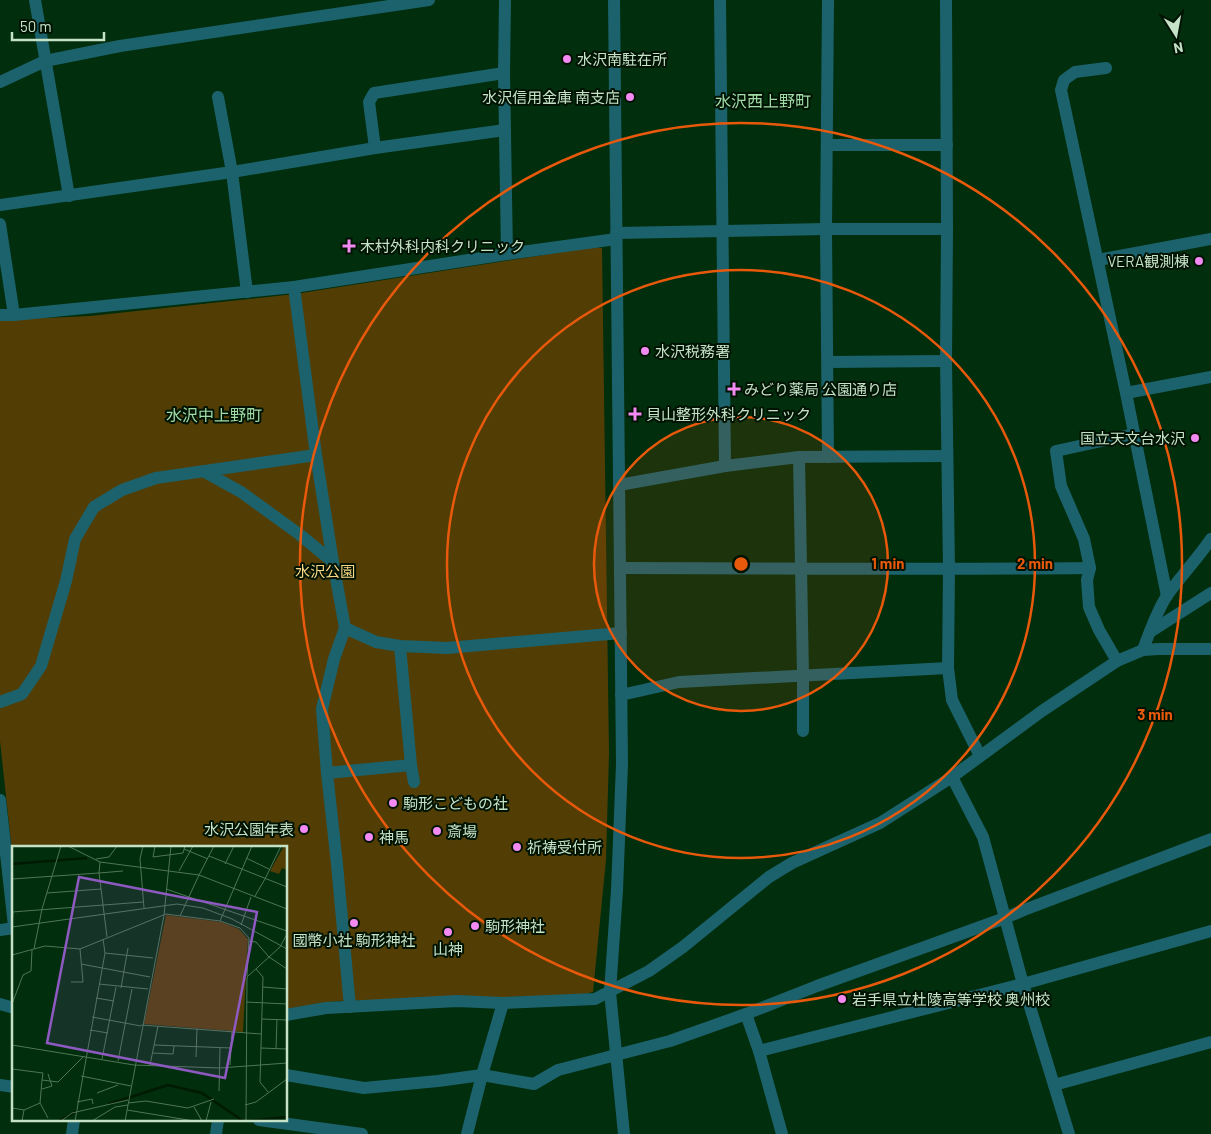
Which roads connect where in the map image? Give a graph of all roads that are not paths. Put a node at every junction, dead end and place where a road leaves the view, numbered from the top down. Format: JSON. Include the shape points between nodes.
{"nodes":[{"id":1,"x":35,"y":0,"type":"edge"},
{"id":2,"x":429,"y":0,"type":"edge"},
{"id":3,"x":505,"y":0,"type":"edge"},
{"id":4,"x":614,"y":0,"type":"edge"},
{"id":5,"x":720,"y":0,"type":"edge"},
{"id":6,"x":828,"y":0,"type":"edge"},
{"id":7,"x":946,"y":0,"type":"edge"},
{"id":8,"x":45,"y":61,"type":"junction"},
{"id":9,"x":1106,"y":68,"type":"dead end"},
{"id":10,"x":504,"y":74,"type":"junction"},
{"id":11,"x":0,"y":82,"type":"edge"},
{"id":12,"x":218,"y":97,"type":"dead end"},
{"id":13,"x":505,"y":130,"type":"junction"},
{"id":14,"x":827,"y":145,"type":"junction"},
{"id":15,"x":947,"y":145,"type":"junction"},
{"id":16,"x":375,"y":148,"type":"junction"},
{"id":17,"x":232,"y":172,"type":"junction"},
{"id":18,"x":69,"y":196,"type":"junction"},
{"id":19,"x":0,"y":205,"type":"edge"},
{"id":20,"x":0,"y":224,"type":"edge"},
{"id":21,"x":826,"y":229,"type":"junction"},
{"id":22,"x":947,"y":229,"type":"junction"},
{"id":23,"x":723,"y":231,"type":"junction"},
{"id":24,"x":616,"y":236,"type":"junction"},
{"id":25,"x":1211,"y":238,"type":"edge"},
{"id":26,"x":507,"y":254,"type":"junction"},
{"id":27,"x":1098,"y":260,"type":"junction"},
{"id":28,"x":294,"y":287,"type":"junction"},
{"id":29,"x":246,"y":292,"type":"junction"},
{"id":30,"x":0,"y":315,"type":"edge"},
{"id":31,"x":14,"y":315,"type":"junction"},
{"id":32,"x":946,"y":361,"type":"junction"},
{"id":33,"x":828,"y":362,"type":"junction"},
{"id":34,"x":1211,"y":377,"type":"edge"},
{"id":35,"x":1126,"y":393,"type":"junction"},
{"id":36,"x":1134,"y":434,"type":"junction"},
{"id":37,"x":316,"y":455,"type":"junction"},
{"id":38,"x":947,"y":456,"type":"junction"},
{"id":39,"x":798,"y":457,"type":"junction"},
{"id":40,"x":828,"y":457,"type":"junction"},
{"id":41,"x":725,"y":466,"type":"junction"},
{"id":42,"x":206,"y":472,"type":"junction"},
{"id":43,"x":619,"y":485,"type":"junction"},
{"id":44,"x":1211,"y":539,"type":"edge"},
{"id":45,"x":333,"y":562,"type":"junction"},
{"id":46,"x":620,"y":568,"type":"junction"},
{"id":47,"x":801,"y":568,"type":"junction"},
{"id":48,"x":1090,"y":568,"type":"junction"},
{"id":49,"x":949,"y":570,"type":"junction"},
{"id":50,"x":1211,"y":593,"type":"edge"},
{"id":51,"x":1167,"y":596,"type":"junction"},
{"id":52,"x":345,"y":628,"type":"junction"},
{"id":53,"x":1149,"y":632,"type":"junction"},
{"id":54,"x":620,"y":633,"type":"junction"},
{"id":55,"x":400,"y":646,"type":"junction"},
{"id":56,"x":1211,"y":649,"type":"edge"},
{"id":57,"x":1143,"y":650,"type":"junction"},
{"id":58,"x":1117,"y":661,"type":"junction"},
{"id":59,"x":948,"y":668,"type":"junction"},
{"id":60,"x":803,"y":676,"type":"junction"},
{"id":61,"x":621,"y":695,"type":"junction"},
{"id":62,"x":0,"y":702,"type":"edge"},
{"id":63,"x":803,"y":731,"type":"dead end"},
{"id":64,"x":980,"y":756,"type":"junction"},
{"id":65,"x":412,"y":766,"type":"junction"},
{"id":66,"x":327,"y":772,"type":"junction"},
{"id":67,"x":952,"y":777,"type":"junction"},
{"id":68,"x":414,"y":782,"type":"dead end"},
{"id":69,"x":0,"y":800,"type":"edge"},
{"id":70,"x":1211,"y":839,"type":"edge"},
{"id":71,"x":12,"y":909,"type":"edge"},
{"id":72,"x":1005,"y":918,"type":"junction"},
{"id":73,"x":1211,"y":931,"type":"edge"},
{"id":74,"x":1023,"y":984,"type":"junction"},
{"id":75,"x":610,"y":992,"type":"junction"},
{"id":76,"x":504,"y":1003,"type":"junction"},
{"id":77,"x":350,"y":1007,"type":"junction"},
{"id":78,"x":288,"y":1014,"type":"edge"},
{"id":79,"x":746,"y":1014,"type":"junction"},
{"id":80,"x":1211,"y":1042,"type":"edge"},
{"id":81,"x":759,"y":1051,"type":"junction"},
{"id":82,"x":616,"y":1056,"type":"junction"},
{"id":83,"x":288,"y":1075,"type":"edge"},
{"id":84,"x":482,"y":1075,"type":"junction"},
{"id":85,"x":1054,"y":1085,"type":"junction"},
{"id":86,"x":274,"y":1122,"type":"edge"},
{"id":87,"x":362,"y":1134,"type":"edge"},
{"id":88,"x":467,"y":1134,"type":"edge"},
{"id":89,"x":624,"y":1134,"type":"edge"},
{"id":90,"x":782,"y":1134,"type":"edge"},
{"id":91,"x":1069,"y":1134,"type":"edge"}],
"edges":[{"from":1,"to":8,"type":"street"},
{"from":2,"to":8,"type":"street","via":[[120,46]]},
{"from":3,"to":10,"type":"street"},
{"from":4,"to":24,"type":"street"},
{"from":5,"to":23,"type":"street"},
{"from":6,"to":14,"type":"street"},
{"from":7,"to":15,"type":"street"},
{"from":8,"to":11,"type":"street"},
{"from":8,"to":18,"type":"street"},
{"from":9,"to":27,"type":"street","via":[[1075,72],[1064,80],[1061,90]]},
{"from":10,"to":13,"type":"street"},
{"from":10,"to":16,"type":"street","via":[[374,93],[369,102]]},
{"from":12,"to":17,"type":"street"},
{"from":13,"to":16,"type":"street"},
{"from":13,"to":26,"type":"street"},
{"from":14,"to":15,"type":"street"},
{"from":14,"to":21,"type":"street"},
{"from":15,"to":22,"type":"street"},
{"from":16,"to":17,"type":"street"},
{"from":17,"to":18,"type":"street"},
{"from":17,"to":29,"type":"street"},
{"from":18,"to":19,"type":"street"},
{"from":20,"to":31,"type":"street"},
{"from":21,"to":22,"type":"street"},
{"from":21,"to":23,"type":"street"},
{"from":21,"to":33,"type":"street"},
{"from":22,"to":32,"type":"street"},
{"from":23,"to":24,"type":"street"},
{"from":23,"to":41,"type":"street"},
{"from":24,"to":26,"type":"street"},
{"from":24,"to":43,"type":"street"},
{"from":25,"to":27,"type":"street"},
{"from":26,"to":28,"type":"street"},
{"from":27,"to":35,"type":"street"},
{"from":28,"to":29,"type":"street"},
{"from":28,"to":37,"type":"street"},
{"from":29,"to":31,"type":"street"},
{"from":30,"to":31,"type":"street"},
{"from":32,"to":33,"type":"street"},
{"from":32,"to":38,"type":"street"},
{"from":33,"to":40,"type":"street"},
{"from":34,"to":35,"type":"street"},
{"from":35,"to":36,"type":"street"},
{"from":36,"to":48,"type":"street","via":[[1056,452],[1061,486],[1084,539]]},
{"from":36,"to":51,"type":"street"},
{"from":37,"to":42,"type":"street"},
{"from":37,"to":45,"type":"street"},
{"from":38,"to":40,"type":"street"},
{"from":38,"to":49,"type":"street"},
{"from":39,"to":40,"type":"street"},
{"from":39,"to":41,"type":"street"},
{"from":39,"to":47,"type":"street"},
{"from":41,"to":43,"type":"street"},
{"from":42,"to":45,"type":"street","via":[[242,492]]},
{"from":42,"to":62,"type":"street","via":[[156,478],[122,490],[94,507],[74,539],[66,581],[41,666],[22,694]]},
{"from":43,"to":46,"type":"street"},
{"from":44,"to":51,"type":"street"},
{"from":45,"to":52,"type":"street"},
{"from":46,"to":47,"type":"street"},
{"from":46,"to":54,"type":"street"},
{"from":47,"to":49,"type":"street"},
{"from":47,"to":60,"type":"street"},
{"from":48,"to":49,"type":"street"},
{"from":48,"to":58,"type":"street","via":[[1087,580],[1089,607]]},
{"from":49,"to":59,"type":"street"},
{"from":50,"to":53,"type":"street"},
{"from":51,"to":53,"type":"street"},
{"from":52,"to":55,"type":"street","via":[[376,642]]},
{"from":52,"to":66,"type":"street","via":[[322,709]]},
{"from":53,"to":57,"type":"street"},
{"from":54,"to":55,"type":"street","via":[[447,648]]},
{"from":54,"to":61,"type":"street"},
{"from":55,"to":65,"type":"street"},
{"from":56,"to":57,"type":"street"},
{"from":57,"to":58,"type":"street"},
{"from":58,"to":64,"type":"street"},
{"from":59,"to":60,"type":"street"},
{"from":59,"to":64,"type":"street","via":[[952,700]]},
{"from":60,"to":61,"type":"street","via":[[679,682]]},
{"from":60,"to":63,"type":"street"},
{"from":61,"to":75,"type":"street","via":[[622,764]]},
{"from":64,"to":67,"type":"street"},
{"from":65,"to":66,"type":"street"},
{"from":65,"to":68,"type":"street"},
{"from":66,"to":77,"type":"street"},
{"from":67,"to":72,"type":"street","via":[[983,837]]},
{"from":67,"to":75,"type":"street","via":[[880,823],[769,876],[683,947],[650,971]]},
{"from":69,"to":71,"type":"street"},
{"from":70,"to":72,"type":"street"},
{"from":72,"to":74,"type":"street"},
{"from":72,"to":79,"type":"street"},
{"from":73,"to":74,"type":"street"},
{"from":74,"to":81,"type":"street"},
{"from":74,"to":85,"type":"street"},
{"from":75,"to":76,"type":"street","via":[[595,999]]},
{"from":75,"to":82,"type":"street"},
{"from":76,"to":77,"type":"street","via":[[457,1001]]},
{"from":76,"to":84,"type":"street"},
{"from":77,"to":78,"type":"street"},
{"from":79,"to":81,"type":"street"},
{"from":79,"to":82,"type":"street"},
{"from":80,"to":85,"type":"street"},
{"from":81,"to":90,"type":"street"},
{"from":82,"to":84,"type":"street","via":[[558,1070],[534,1084]]},
{"from":82,"to":89,"type":"street"},
{"from":83,"to":84,"type":"street","via":[[364,1088]]},
{"from":84,"to":88,"type":"street"},
{"from":85,"to":91,"type":"street"},
{"from":86,"to":87,"type":"street"}]}
